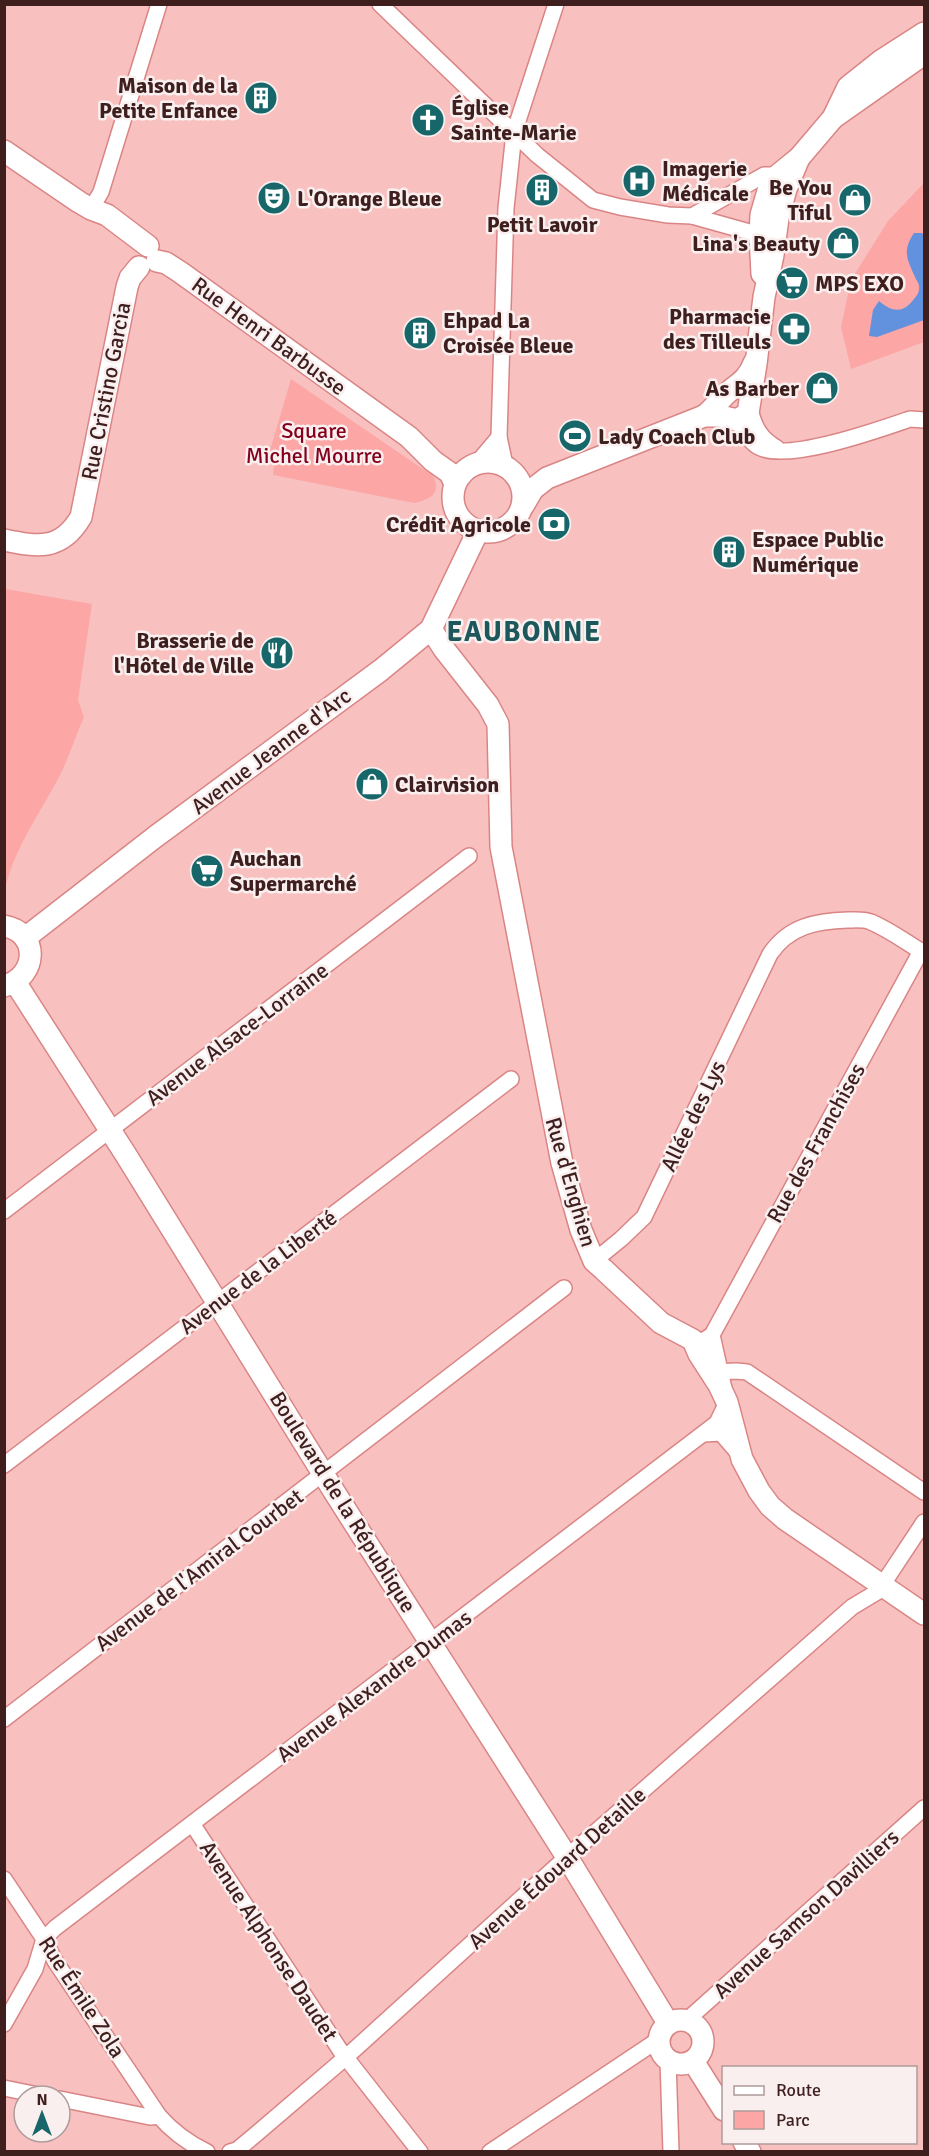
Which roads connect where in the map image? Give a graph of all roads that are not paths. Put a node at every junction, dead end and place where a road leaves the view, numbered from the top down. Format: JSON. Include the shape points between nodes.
{"nodes":[{"id":1,"x":159,"y":4,"type":"edge"},
{"id":2,"x":380,"y":4,"type":"edge"},
{"id":3,"x":556,"y":4,"type":"edge"},
{"id":4,"x":924,"y":33,"type":"edge"},
{"id":5,"x":924,"y":54,"type":"edge"},
{"id":6,"x":833,"y":118,"type":"junction"},
{"id":7,"x":514,"y":133,"type":"junction"},
{"id":8,"x":4,"y":151,"type":"edge"},
{"id":9,"x":784,"y":177,"type":"junction"},
{"id":10,"x":91,"y":209,"type":"junction"},
{"id":11,"x":692,"y":216,"type":"junction"},
{"id":12,"x":760,"y":235,"type":"junction"},
{"id":13,"x":144,"y":259,"type":"junction"},
{"id":14,"x":764,"y":297,"type":"junction"},
{"id":15,"x":736,"y":406,"type":"junction"},
{"id":16,"x":924,"y":420,"type":"edge"},
{"id":17,"x":409,"y":437,"type":"junction"},
{"id":18,"x":499,"y":437,"type":"junction"},
{"id":19,"x":475,"y":464,"type":"junction"},
{"id":20,"x":508,"y":468,"type":"junction"},
{"id":21,"x":547,"y":478,"type":"junction"},
{"id":22,"x":455,"y":484,"type":"junction"},
{"id":23,"x":523,"y":506,"type":"junction"},
{"id":24,"x":478,"y":531,"type":"junction"},
{"id":25,"x":4,"y":540,"type":"edge"},
{"id":26,"x":431,"y":629,"type":"junction"},
{"id":27,"x":469,"y":856,"type":"dead end"},
{"id":28,"x":4,"y":926,"type":"edge"},
{"id":29,"x":25,"y":938,"type":"junction"},
{"id":30,"x":923,"y":952,"type":"edge"},
{"id":31,"x":10,"y":984,"type":"edge"},
{"id":32,"x":512,"y":1079,"type":"dead end"},
{"id":33,"x":111,"y":1131,"type":"junction"},
{"id":34,"x":4,"y":1211,"type":"edge"},
{"id":35,"x":594,"y":1261,"type":"junction"},
{"id":36,"x":564,"y":1288,"type":"dead end"},
{"id":37,"x":218,"y":1302,"type":"junction"},
{"id":38,"x":712,"y":1335,"type":"junction"},
{"id":39,"x":710,"y":1366,"type":"junction"},
{"id":40,"x":727,"y":1402,"type":"junction"},
{"id":41,"x":704,"y":1434,"type":"junction"},
{"id":42,"x":740,"y":1455,"type":"junction"},
{"id":43,"x":4,"y":1465,"type":"edge"},
{"id":44,"x":324,"y":1474,"type":"junction"},
{"id":45,"x":924,"y":1492,"type":"edge"},
{"id":46,"x":924,"y":1522,"type":"edge"},
{"id":47,"x":884,"y":1584,"type":"junction"},
{"id":48,"x":924,"y":1614,"type":"edge"},
{"id":49,"x":431,"y":1642,"type":"junction"},
{"id":50,"x":4,"y":1719,"type":"edge"},
{"id":51,"x":924,"y":1808,"type":"edge"},
{"id":52,"x":193,"y":1825,"type":"junction"},
{"id":53,"x":567,"y":1857,"type":"junction"},
{"id":54,"x":4,"y":1879,"type":"edge"},
{"id":55,"x":44,"y":1939,"type":"junction"},
{"id":56,"x":4,"y":2024,"type":"edge"},
{"id":57,"x":671,"y":2028,"type":"junction"},
{"id":58,"x":345,"y":2058,"type":"junction"},
{"id":59,"x":668,"y":2060,"type":"junction"},
{"id":60,"x":693,"y":2061,"type":"junction"},
{"id":61,"x":72,"y":2101,"type":"edge"},
{"id":62,"x":722,"y":2108,"type":"edge"},
{"id":63,"x":159,"y":2116,"type":"junction"},
{"id":64,"x":207,"y":2151,"type":"edge"},
{"id":65,"x":230,"y":2151,"type":"edge"},
{"id":66,"x":420,"y":2151,"type":"edge"},
{"id":67,"x":490,"y":2151,"type":"edge"},
{"id":68,"x":671,"y":2151,"type":"edge"}],
"edges":[{"from":1,"to":10,"type":"street","via":[[101,192]]},
{"from":2,"to":7,"type":"street"},
{"from":3,"to":7,"type":"street"},
{"from":4,"to":6,"type":"street","via":[[848,87]]},
{"from":5,"to":6,"type":"street"},
{"from":6,"to":9,"type":"street"},
{"from":7,"to":11,"type":"street","via":[[593,200]]},
{"from":7,"to":18,"type":"street","via":[[506,208]]},
{"from":8,"to":10,"type":"street"},
{"from":9,"to":11,"type":"street","via":[[764,175]]},
{"from":9,"to":12,"type":"street","via":[[768,190]]},
{"from":9,"to":14,"type":"street"},
{"from":10,"to":13,"type":"street"},
{"from":11,"to":12,"type":"street"},
{"from":12,"to":14,"type":"street"},
{"from":13,"to":17,"type":"street","name":"Rue Henri Barbusse","via":[[169,264]]},
{"from":13,"to":25,"type":"street","name":"Rue Cristino Garcia","via":[[127,287],[81,517],[69,533],[49,544],[37,546]]},
{"from":14,"to":15,"type":"street","via":[[757,355]]},
{"from":15,"to":16,"type":"street","via":[[740,424],[754,445],[769,450],[801,450],[910,419]]},
{"from":15,"to":21,"type":"street"},
{"from":17,"to":19,"type":"street","name":"Rue Henri Barbusse","via":[[459,464]]},
{"from":17,"to":22,"type":"street","name":"Rue Henri Barbusse","via":[[450,473]]},
{"from":18,"to":19,"type":"street"},
{"from":18,"to":20,"type":"street"},
{"from":19,"to":20,"type":"street","via":[[487,461]]},
{"from":19,"to":22,"type":"street"},
{"from":20,"to":21,"type":"street","via":[[525,477]]},
{"from":20,"to":23,"type":"street","via":[[523,487]]},
{"from":21,"to":23,"type":"street","via":[[533,489]]},
{"from":22,"to":24,"type":"street","via":[[457,515]]},
{"from":23,"to":24,"type":"street","via":[[502,530]]},
{"from":24,"to":26,"type":"street","name":"Avenue Jeanne d'Arc"},
{"from":26,"to":29,"type":"street","name":"Avenue Jeanne d'Arc"},
{"from":26,"to":35,"type":"street","name":"Rue d'Enghien","via":[[498,724],[501,847],[562,1163],[580,1230]]},
{"from":27,"to":33,"type":"street","name":"Avenue Alsace-Lorraine"},
{"from":28,"to":29,"type":"street"},
{"from":29,"to":31,"type":"street","via":[[30,963],[27,971]]},
{"from":30,"to":35,"type":"street","name":"Allée des Lys","via":[[869,921],[807,924],[778,943],[644,1217]]},
{"from":30,"to":38,"type":"street","name":"Rue des Franchises"},
{"from":31,"to":33,"type":"street","name":"Boulevard de la République"},
{"from":32,"to":37,"type":"street","name":"Avenue de la Liberté"},
{"from":33,"to":34,"type":"street","name":"Avenue Alsace-Lorraine"},
{"from":33,"to":37,"type":"street","name":"Boulevard de la République"},
{"from":35,"to":39,"type":"street","name":"Rue d'Enghien","via":[[661,1323],[693,1340]]},
{"from":36,"to":44,"type":"street","name":"Avenue de l'Amiral Courbet"},
{"from":37,"to":43,"type":"street","name":"Avenue de la Liberté"},
{"from":37,"to":44,"type":"street","name":"Boulevard de la République"},
{"from":38,"to":39,"type":"street"},
{"from":38,"to":39,"type":"street","name":"Rue des Franchises","via":[[704,1340]]},
{"from":39,"to":40,"type":"street","name":"Rue d'Enghien"},
{"from":39,"to":45,"type":"street","via":[[747,1372]]},
{"from":40,"to":41,"type":"street","name":"Avenue Alexandre Dumas","via":[[717,1423]]},
{"from":40,"to":42,"type":"street","name":"Rue d'Enghien"},
{"from":41,"to":42,"type":"street","via":[[721,1434]]},
{"from":41,"to":49,"type":"street","name":"Avenue Alexandre Dumas"},
{"from":42,"to":47,"type":"street","name":"Rue d'Enghien","via":[[759,1491],[777,1512]]},
{"from":44,"to":49,"type":"street","name":"Boulevard de la République"},
{"from":44,"to":50,"type":"street","name":"Avenue de l'Amiral Courbet"},
{"from":46,"to":47,"type":"street"},
{"from":47,"to":48,"type":"street","name":"Rue d'Enghien"},
{"from":47,"to":53,"type":"street","name":"Avenue Édouard Detaille","via":[[852,1607]]},
{"from":49,"to":52,"type":"street","name":"Avenue Alexandre Dumas"},
{"from":49,"to":53,"type":"street","name":"Boulevard de la République"},
{"from":51,"to":57,"type":"street","name":"Avenue Samson Davilliers"},
{"from":52,"to":55,"type":"street","name":"Avenue Alexandre Dumas"},
{"from":52,"to":58,"type":"street","name":"Avenue Alphonse Daudet"},
{"from":53,"to":57,"type":"street","name":"Boulevard de la République"},
{"from":53,"to":58,"type":"street","name":"Avenue Édouard Detaille"},
{"from":54,"to":55,"type":"street","name":"Rue Émile Zola"},
{"from":55,"to":56,"type":"street","via":[[35,1969]]},
{"from":55,"to":63,"type":"street","name":"Rue Émile Zola"},
{"from":57,"to":59,"type":"street","name":"Boulevard de la République","via":[[659,2048]]},
{"from":57,"to":60,"type":"street","name":"Boulevard de la République","via":[[694,2023],[702,2035],[702,2049]]},
{"from":57,"to":67,"type":"street","name":"Avenue Samson Davilliers"},
{"from":58,"to":65,"type":"street","name":"Avenue Édouard Detaille","via":[[237,2150]]},
{"from":58,"to":66,"type":"street","name":"Avenue Alphonse Daudet"},
{"from":59,"to":60,"type":"street","via":[[680,2064]]},
{"from":59,"to":68,"type":"street"},
{"from":60,"to":62,"type":"street"},
{"from":61,"to":63,"type":"street"},
{"from":63,"to":64,"type":"street","via":[[191,2145]]}]}
